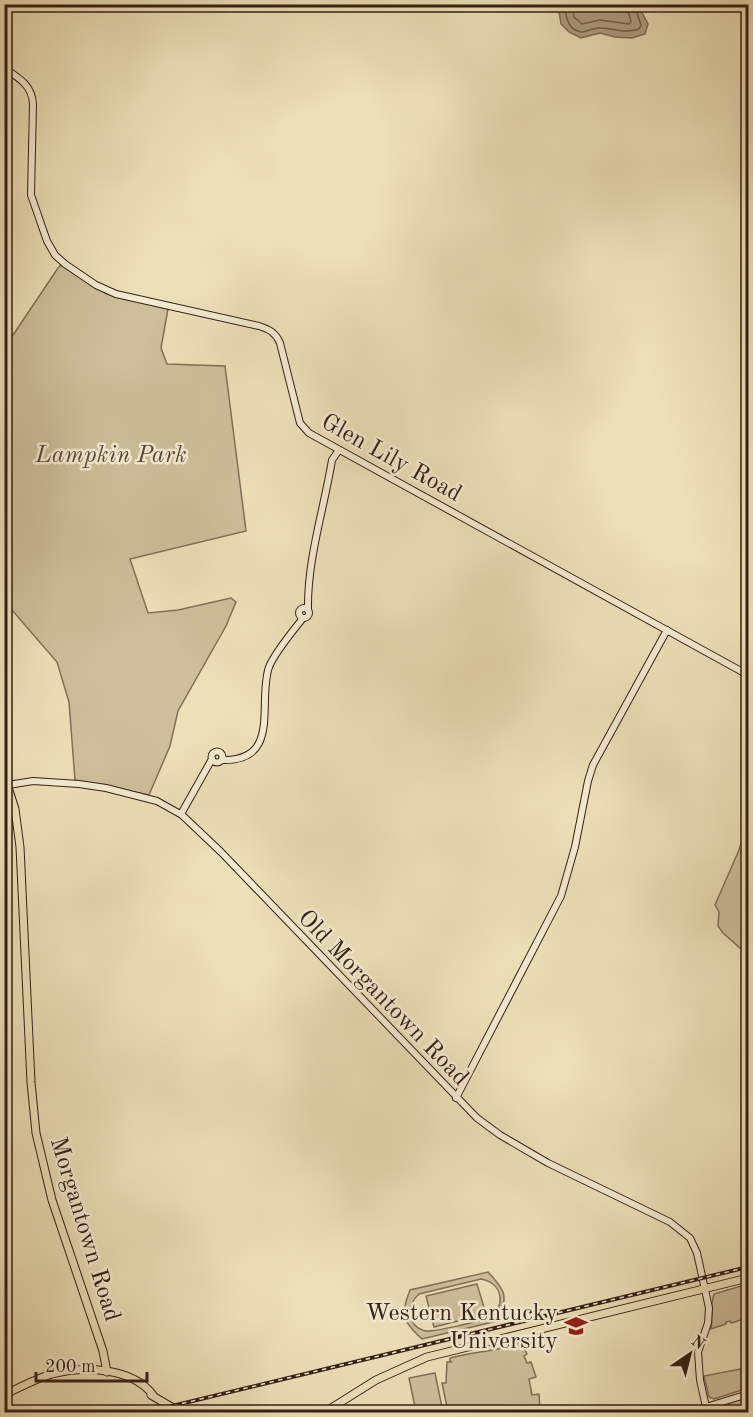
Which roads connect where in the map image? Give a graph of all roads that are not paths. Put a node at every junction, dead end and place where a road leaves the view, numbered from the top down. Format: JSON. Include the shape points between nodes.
{"nodes":[{"id":1,"x":4,"y":68,"type":"edge"},
{"id":2,"x":339,"y":450,"type":"junction"},
{"id":3,"x":667,"y":630,"type":"junction"},
{"id":4,"x":748,"y":675,"type":"edge"},
{"id":5,"x":4,"y":775,"type":"edge"},
{"id":6,"x":8,"y":785,"type":"junction"},
{"id":7,"x":181,"y":814,"type":"junction"},
{"id":8,"x":456,"y":1098,"type":"junction"},
{"id":9,"x":748,"y":1278,"type":"edge"},
{"id":10,"x":706,"y":1289,"type":"junction"},
{"id":11,"x":110,"y":1373,"type":"junction"},
{"id":12,"x":748,"y":1392,"type":"edge"},
{"id":13,"x":4,"y":1395,"type":"edge"},
{"id":14,"x":180,"y":1413,"type":"edge"},
{"id":15,"x":325,"y":1413,"type":"edge"}],
"edges":[{"from":1,"to":2,"type":"street","name":"Glen Lily Road","via":[[31,91],[32,200],[54,255],[88,280],[116,294],[273,332],[280,343],[300,423],[309,433]]},
{"from":2,"to":3,"type":"street","name":"Glen Lily Road"},
{"from":2,"to":7,"type":"street","via":[[332,460],[305,609],[299,610],[298,624],[268,671],[262,737],[244,757],[218,759],[207,768]]},
{"from":3,"to":4,"type":"street","name":"Glen Lily Road"},
{"from":3,"to":8,"type":"street","via":[[593,765],[561,896]]},
{"from":5,"to":6,"type":"main road","name":"Morgantown Road"},
{"from":6,"to":7,"type":"street","name":"Old Morgantown Road","via":[[38,781],[93,786],[157,801]]},
{"from":6,"to":11,"type":"main road","name":"Morgantown Road","via":[[20,847],[36,1133],[48,1184]]},
{"from":7,"to":8,"type":"street","name":"Old Morgantown Road"},
{"from":8,"to":10,"type":"street","name":"Old Morgantown Road","via":[[492,1130],[543,1160],[679,1227],[695,1247]]},
{"from":9,"to":10,"type":"main road"},
{"from":10,"to":12,"type":"street","name":"Old Morgantown Road","via":[[709,1317],[698,1352],[706,1405]]},
{"from":10,"to":15,"type":"main road","via":[[427,1358],[376,1380]]},
{"from":11,"to":13,"type":"main road","via":[[53,1374]]},
{"from":11,"to":14,"type":"main road"}]}
